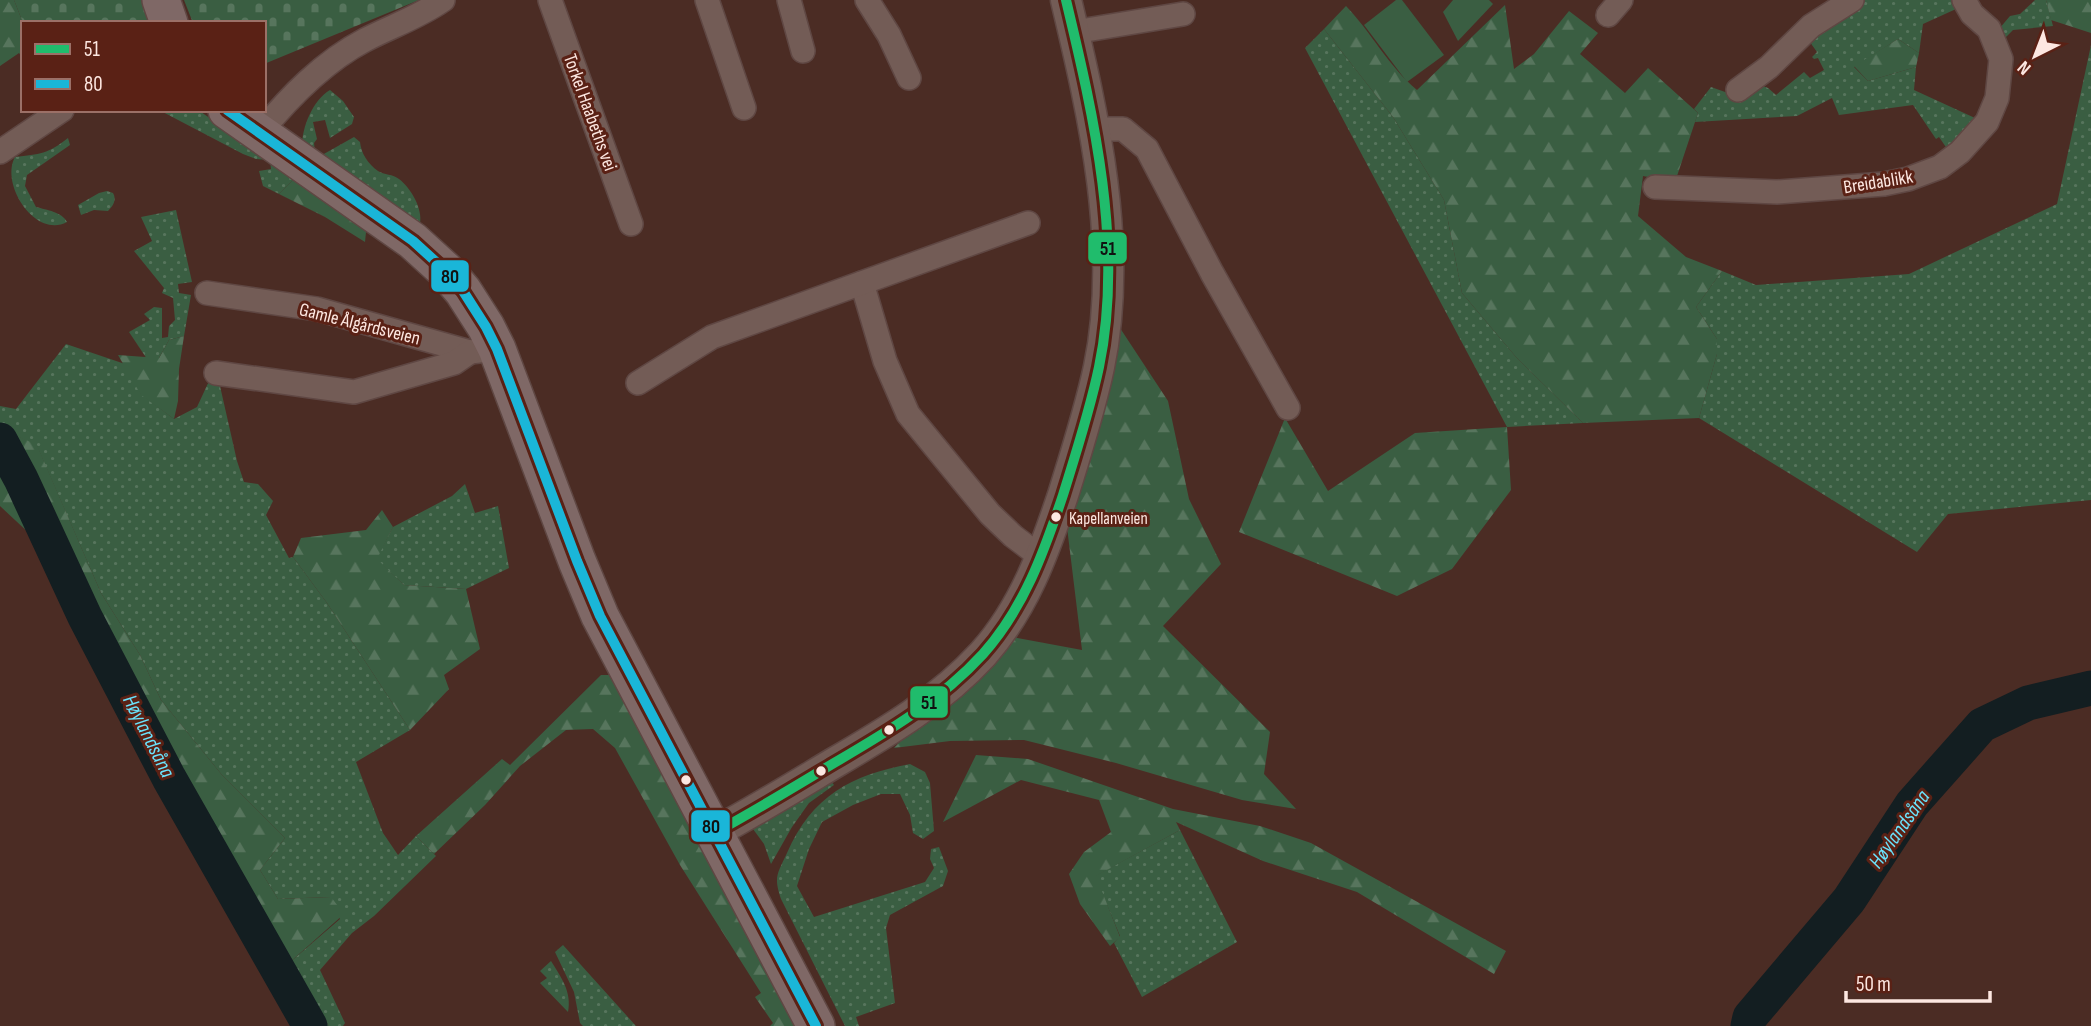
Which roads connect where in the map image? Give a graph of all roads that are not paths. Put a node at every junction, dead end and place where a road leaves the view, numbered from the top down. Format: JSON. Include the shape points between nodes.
{"nodes":[{"id":1,"x":161,"y":0,"type":"edge"},
{"id":2,"x":443,"y":0,"type":"edge"},
{"id":3,"x":550,"y":0,"type":"edge"},
{"id":4,"x":707,"y":0,"type":"edge"},
{"id":5,"x":789,"y":0,"type":"edge"},
{"id":6,"x":867,"y":0,"type":"edge"},
{"id":7,"x":1066,"y":0,"type":"edge"},
{"id":8,"x":1852,"y":0,"type":"edge"},
{"id":9,"x":1964,"y":0,"type":"edge"},
{"id":10,"x":1183,"y":14,"type":"dead end"},
{"id":11,"x":168,"y":21,"type":"edge"},
{"id":12,"x":1074,"y":32,"type":"junction"},
{"id":13,"x":803,"y":51,"type":"dead end"},
{"id":14,"x":909,"y":78,"type":"dead end"},
{"id":15,"x":1738,"y":90,"type":"dead end"},
{"id":16,"x":744,"y":108,"type":"dead end"},
{"id":17,"x":59,"y":112,"type":"edge"},
{"id":18,"x":230,"y":112,"type":"edge"},
{"id":19,"x":1093,"y":129,"type":"junction"},
{"id":20,"x":259,"y":134,"type":"junction"},
{"id":21,"x":0,"y":152,"type":"edge"},
{"id":22,"x":1655,"y":187,"type":"dead end"},
{"id":23,"x":1028,"y":223,"type":"dead end"},
{"id":24,"x":631,"y":224,"type":"dead end"},
{"id":25,"x":862,"y":283,"type":"junction"},
{"id":26,"x":207,"y":293,"type":"dead end"},
{"id":27,"x":484,"y":350,"type":"junction"},
{"id":28,"x":216,"y":373,"type":"dead end"},
{"id":29,"x":638,"y":383,"type":"dead end"},
{"id":30,"x":1288,"y":408,"type":"dead end"},
{"id":31,"x":1042,"y":558,"type":"junction"},
{"id":32,"x":715,"y":833,"type":"junction"},
{"id":33,"x":816,"y":1026,"type":"edge"}],
"edges":[{"from":1,"to":11,"type":"main road"},
{"from":2,"to":20,"type":"street","via":[[324,67],[283,104]]},
{"from":3,"to":24,"type":"street","name":"Torkel Haabeths vei"},
{"from":4,"to":16,"type":"street"},
{"from":5,"to":13,"type":"street"},
{"from":6,"to":14,"type":"street"},
{"from":7,"to":12,"type":"street"},
{"from":8,"to":15,"type":"street","via":[[1811,26]]},
{"from":9,"to":22,"type":"street","name":"Breidablikk","via":[[1989,29],[2001,58],[1997,98],[1987,122],[1940,167],[1884,184],[1777,192]]},
{"from":10,"to":12,"type":"street"},
{"from":12,"to":19,"type":"street"},
{"from":17,"to":21,"type":"street"},
{"from":18,"to":20,"type":"main road"},
{"from":19,"to":30,"type":"street","via":[[1123,129],[1147,149]]},
{"from":19,"to":31,"type":"street","via":[[1106,231],[1105,326],[1073,462]]},
{"from":20,"to":27,"type":"main road","via":[[431,256],[463,291],[486,327]]},
{"from":23,"to":25,"type":"street"},
{"from":25,"to":29,"type":"street","via":[[712,337]]},
{"from":25,"to":31,"type":"street","via":[[885,361],[908,414],[990,514]]},
{"from":26,"to":27,"type":"street","name":"Gamle Ålgårdsveien","via":[[327,312]]},
{"from":27,"to":28,"type":"street","name":"Gamle Ålgårdsveien","via":[[354,392]]},
{"from":27,"to":32,"type":"main road","via":[[600,616]]},
{"from":31,"to":32,"type":"street","via":[[1013,615],[983,654],[947,689],[907,721]]},
{"from":32,"to":33,"type":"main road"}]}
